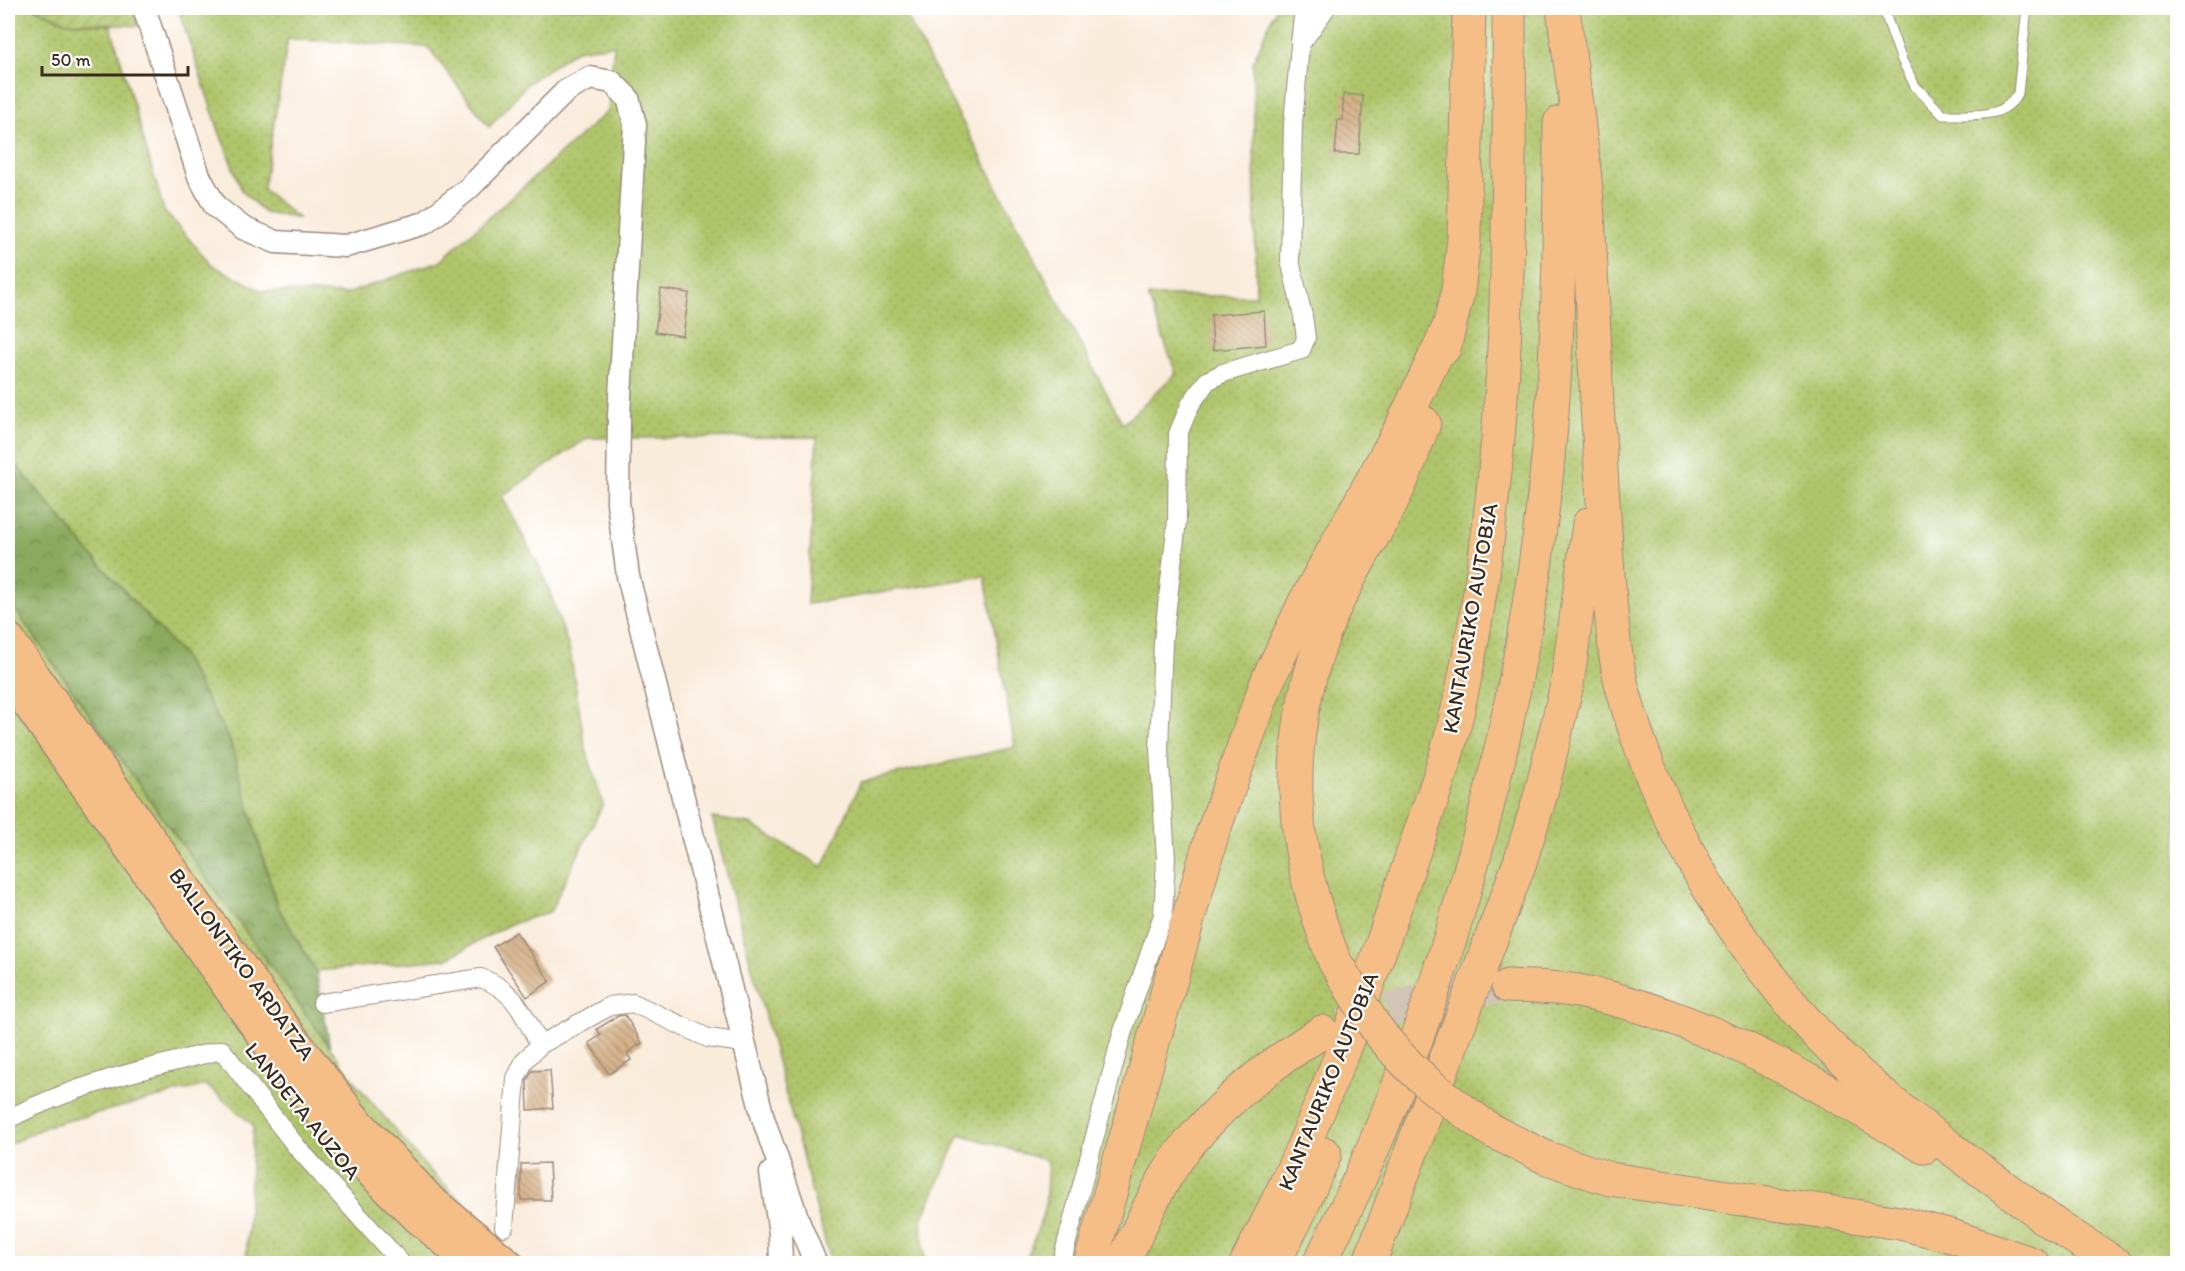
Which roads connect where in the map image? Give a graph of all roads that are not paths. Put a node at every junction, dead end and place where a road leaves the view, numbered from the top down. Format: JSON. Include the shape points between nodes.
{"nodes":[{"id":1,"x":144,"y":8,"type":"edge"},
{"id":2,"x":1304,"y":8,"type":"edge"},
{"id":3,"x":1326,"y":8,"type":"edge"},
{"id":4,"x":1469,"y":8,"type":"edge"},
{"id":5,"x":1509,"y":8,"type":"edge"},
{"id":6,"x":1562,"y":8,"type":"edge"},
{"id":7,"x":1883,"y":8,"type":"edge"},
{"id":8,"x":2027,"y":8,"type":"edge"},
{"id":9,"x":1300,"y":45,"type":"junction"},
{"id":10,"x":1449,"y":327,"type":"junction"},
{"id":11,"x":1599,"y":437,"type":"junction"},
{"id":12,"x":8,"y":636,"type":"edge"},
{"id":13,"x":8,"y":678,"type":"edge"},
{"id":14,"x":1457,"y":712,"type":"junction"},
{"id":15,"x":1508,"y":986,"type":"tunnel mouth"},
{"id":16,"x":322,"y":1003,"type":"dead end"},
{"id":17,"x":1322,"y":1032,"type":"tunnel mouth"},
{"id":18,"x":743,"y":1043,"type":"junction"},
{"id":19,"x":540,"y":1045,"type":"junction"},
{"id":20,"x":764,"y":1118,"type":"junction"},
{"id":21,"x":8,"y":1119,"type":"edge"},
{"id":22,"x":1142,"y":1223,"type":"junction"},
{"id":23,"x":504,"y":1227,"type":"dead end"},
{"id":24,"x":2058,"y":1227,"type":"junction"},
{"id":25,"x":402,"y":1263,"type":"edge"},
{"id":26,"x":470,"y":1263,"type":"edge"},
{"id":27,"x":510,"y":1263,"type":"edge"},
{"id":28,"x":781,"y":1263,"type":"edge"},
{"id":29,"x":816,"y":1263,"type":"edge"},
{"id":30,"x":1061,"y":1263,"type":"edge"},
{"id":31,"x":1090,"y":1263,"type":"edge"},
{"id":32,"x":1122,"y":1263,"type":"edge"},
{"id":33,"x":1130,"y":1263,"type":"edge"},
{"id":34,"x":1246,"y":1263,"type":"edge"},
{"id":35,"x":1273,"y":1263,"type":"edge"},
{"id":36,"x":1319,"y":1263,"type":"edge"},
{"id":37,"x":1368,"y":1263,"type":"edge"},
{"id":38,"x":2033,"y":1263,"type":"edge"},
{"id":39,"x":2116,"y":1263,"type":"edge"}],
"edges":[{"from":1,"to":18,"type":"street","via":[[199,176],[215,206],[243,228],[276,242],[337,246],[384,237],[425,223],[468,189],[566,91],[590,78],[612,82],[628,98],[635,124],[618,504],[628,576]]},
{"from":2,"to":9,"type":"street"},
{"from":3,"to":9,"type":"street"},
{"from":4,"to":10,"type":"highway","via":[[1464,238]]},
{"from":5,"to":14,"type":"highway","name":"KANTAURIKO AUTOBIA","via":[[1506,347],[1492,508]]},
{"from":6,"to":11,"type":"highway","via":[[1587,200]]},
{"from":6,"to":36,"type":"highway","via":[[1551,425],[1526,618],[1502,747],[1469,870],[1405,1072]]},
{"from":7,"to":8,"type":"lane","via":[[1915,86],[1943,115],[1995,114],[2012,104],[2018,93]]},
{"from":9,"to":30,"type":"street","via":[[1293,124],[1290,260],[1306,338],[1301,350],[1207,381],[1190,405],[1178,434],[1177,521],[1163,641],[1159,749],[1166,859],[1163,915],[1122,1034]]},
{"from":10,"to":31,"type":"highway","via":[[1401,429],[1304,604],[1267,682],[1212,835]]},
{"from":10,"to":38,"type":"highway","bridge":true,"via":[[1429,413],[1396,493],[1328,623],[1306,690],[1297,744],[1295,794],[1301,854],[1316,915],[1335,962],[1373,1024],[1413,1070],[1455,1106],[1492,1131],[1547,1158],[1610,1179],[1900,1223]]},
{"from":11,"to":24,"type":"highway","via":[[1613,630],[1622,687],[1671,821],[1710,891],[1753,955],[1806,1020],[1852,1066],[1929,1130]]},
{"from":11,"to":37,"type":"highway","via":[[1567,685],[1540,797],[1512,883]]},
{"from":12,"to":27,"type":"main road","name":"BALLONTIKO ARDATZA","via":[[275,1013],[354,1116],[431,1199]]},
{"from":13,"to":26,"type":"main road","name":"BALLONTIKO ARDATZA","via":[[262,1037],[334,1132],[415,1217]]},
{"from":14,"to":34,"type":"highway","name":"KANTAURIKO AUTOBIA","via":[[1376,964],[1342,1056],[1280,1198]]},
{"from":14,"to":35,"type":"highway","via":[[1431,855],[1400,963],[1364,1062]]},
{"from":15,"to":24,"type":"highway","via":[[1570,990],[1607,998],[1726,1041],[1856,1107]]},
{"from":16,"to":19,"type":"street","via":[[480,978],[499,985],[515,1001]]},
{"from":17,"to":22,"type":"highway","via":[[1263,1072],[1225,1106],[1186,1148]]},
{"from":18,"to":19,"type":"street","via":[[708,1038],[633,1003],[610,1006]]},
{"from":18,"to":20,"type":"street"},
{"from":19,"to":23,"type":"street","via":[[525,1060],[516,1078]]},
{"from":20,"to":28,"type":"street"},
{"from":20,"to":29,"type":"street"},
{"from":21,"to":25,"type":"street","name":"LANDETA AUZOA","via":[[46,1099],[106,1078],[222,1050],[296,1146]]},
{"from":22,"to":32,"type":"highway"},
{"from":22,"to":33,"type":"highway"},
{"from":24,"to":39,"type":"highway"}]}
